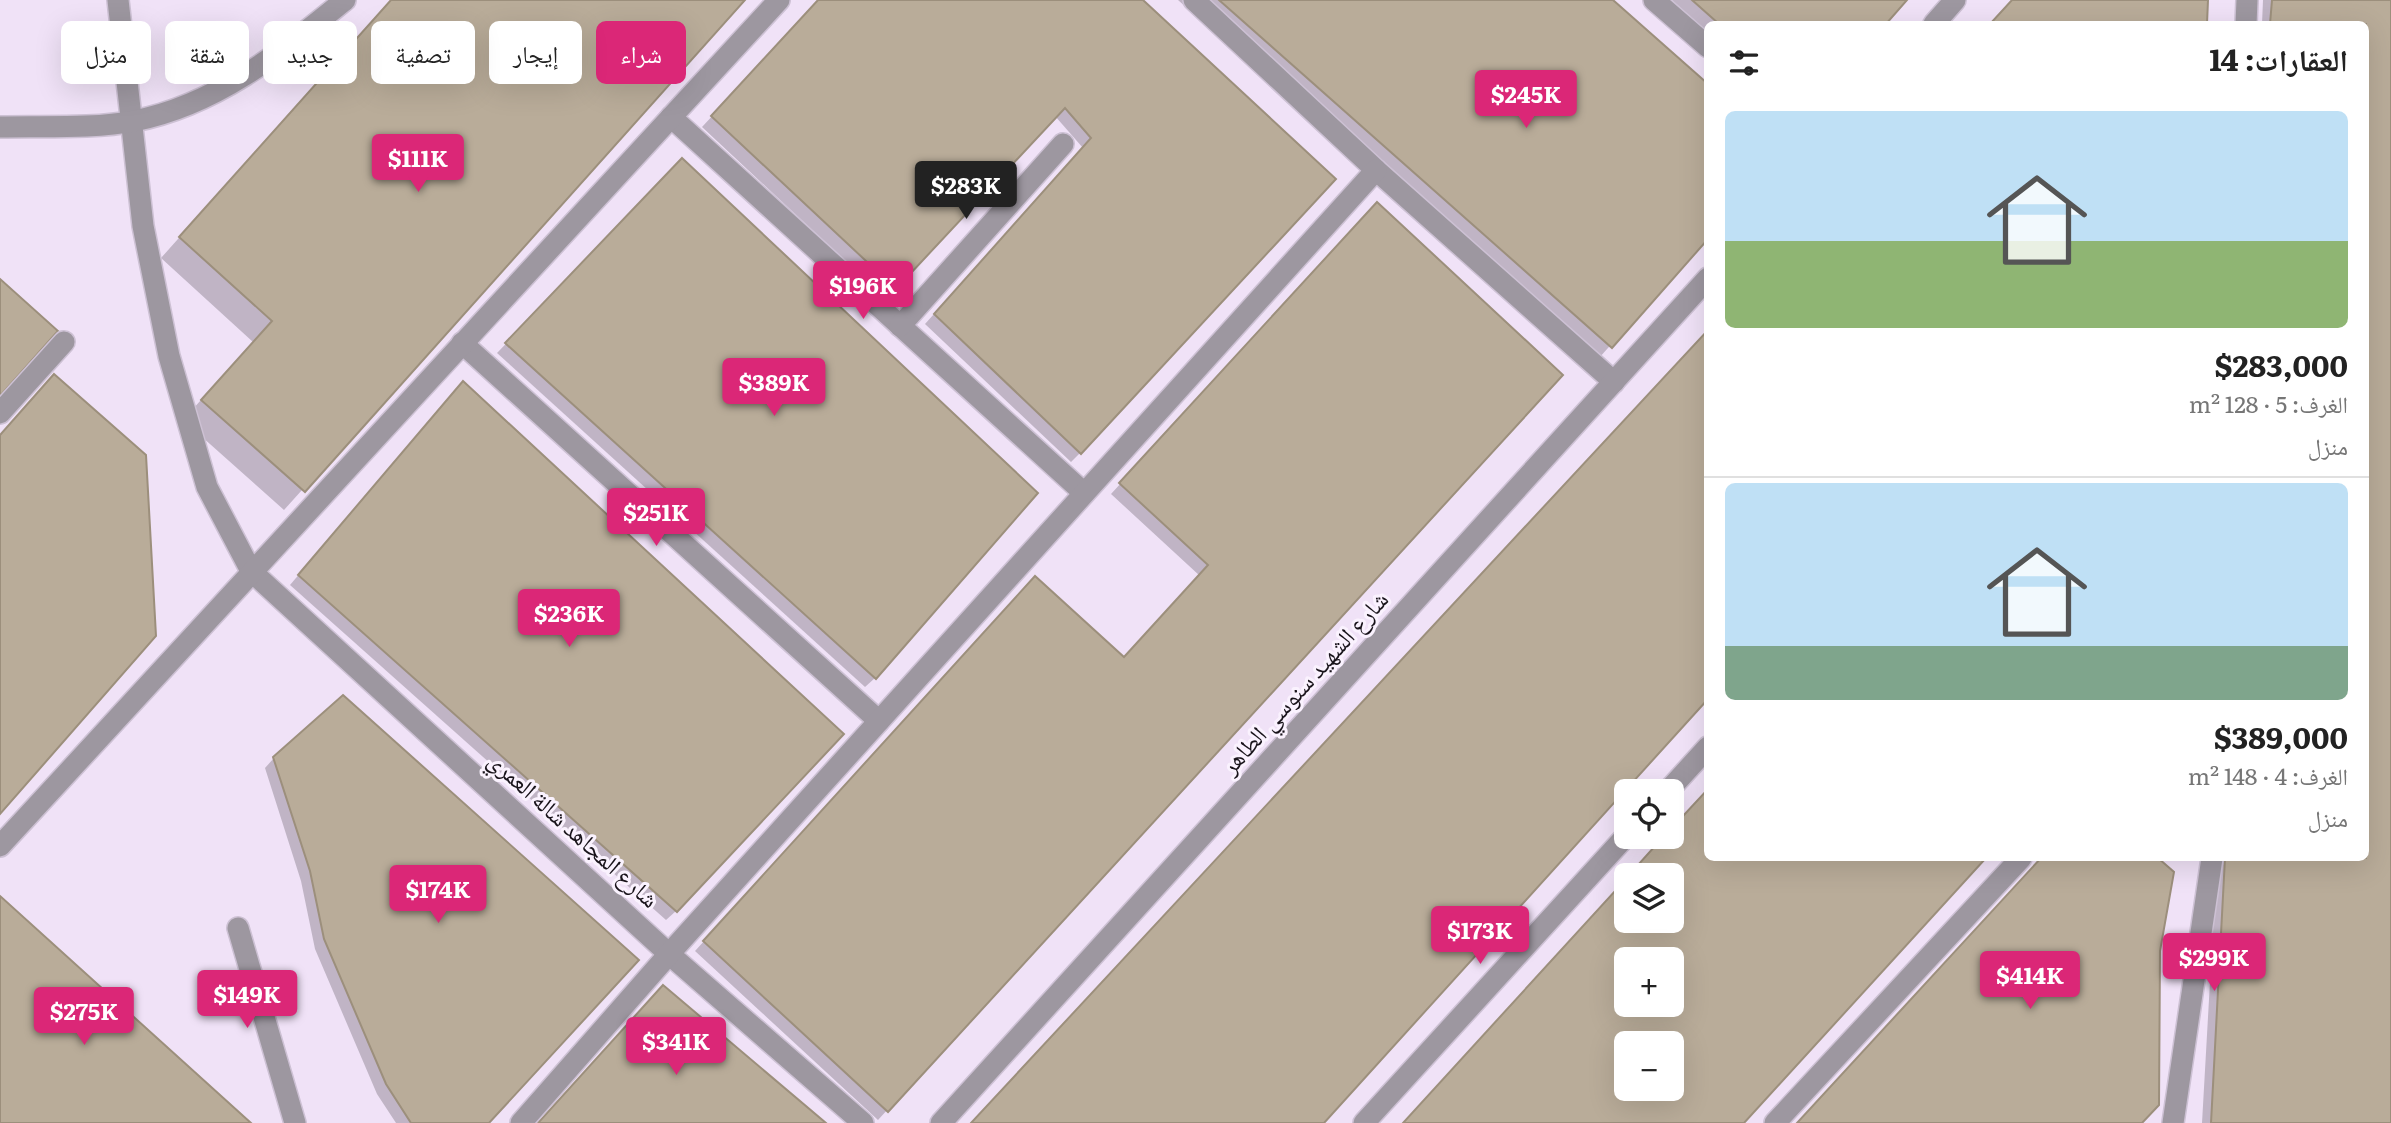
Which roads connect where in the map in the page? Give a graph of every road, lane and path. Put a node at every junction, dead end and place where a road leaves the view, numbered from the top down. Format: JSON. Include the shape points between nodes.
{"nodes":[{"id":1,"x":118,"y":0,"type":"edge"},
{"id":2,"x":345,"y":0,"type":"edge"},
{"id":3,"x":779,"y":0,"type":"edge"},
{"id":4,"x":1194,"y":0,"type":"edge"},
{"id":5,"x":1654,"y":0,"type":"edge"},
{"id":6,"x":1955,"y":0,"type":"edge"},
{"id":7,"x":2247,"y":0,"type":"edge"},
{"id":8,"x":1937,"y":21,"type":"edge"},
{"id":9,"x":2246,"y":21,"type":"edge"},
{"id":10,"x":1704,"y":44,"type":"edge"},
{"id":11,"x":671,"y":117,"type":"junction"},
{"id":12,"x":132,"y":122,"type":"junction"},
{"id":13,"x":0,"y":127,"type":"edge"},
{"id":14,"x":1063,"y":144,"type":"dead end"},
{"id":15,"x":1376,"y":170,"type":"junction"},
{"id":16,"x":1704,"y":282,"type":"edge"},
{"id":17,"x":900,"y":326,"type":"junction"},
{"id":18,"x":64,"y":342,"type":"dead end"},
{"id":19,"x":462,"y":343,"type":"junction"},
{"id":20,"x":1614,"y":382,"type":"junction"},
{"id":21,"x":0,"y":413,"type":"edge"},
{"id":22,"x":1084,"y":494,"type":"junction"},
{"id":23,"x":251,"y":571,"type":"junction"},
{"id":24,"x":879,"y":721,"type":"junction"},
{"id":25,"x":1704,"y":751,"type":"edge"},
{"id":26,"x":1679,"y":779,"type":"edge"},
{"id":27,"x":0,"y":846,"type":"edge"},
{"id":28,"x":1614,"y":849,"type":"edge"},
{"id":29,"x":2018,"y":861,"type":"edge"},
{"id":30,"x":2212,"y":861,"type":"edge"},
{"id":31,"x":239,"y":928,"type":"dead end"},
{"id":32,"x":669,"y":954,"type":"junction"},
{"id":33,"x":295,"y":1123,"type":"edge"},
{"id":34,"x":521,"y":1123,"type":"edge"},
{"id":35,"x":863,"y":1123,"type":"edge"},
{"id":36,"x":940,"y":1123,"type":"edge"},
{"id":37,"x":1364,"y":1123,"type":"edge"},
{"id":38,"x":1775,"y":1123,"type":"edge"},
{"id":39,"x":2173,"y":1123,"type":"edge"}],
"edges":[{"from":1,"to":12,"type":"street","name":"شارع المجاهد شالة العمري"},
{"from":2,"to":12,"type":"street","via":[[272,59],[195,104]]},
{"from":3,"to":11,"type":"street"},
{"from":4,"to":15,"type":"street"},
{"from":5,"to":10,"type":"street"},
{"from":6,"to":8,"type":"street"},
{"from":7,"to":9,"type":"street"},
{"from":11,"to":17,"type":"street"},
{"from":11,"to":19,"type":"street"},
{"from":12,"to":13,"type":"street"},
{"from":12,"to":23,"type":"street","name":"شارع المجاهد شالة العمري","via":[[143,226],[169,356],[207,487]]},
{"from":14,"to":17,"type":"street"},
{"from":15,"to":20,"type":"street"},
{"from":15,"to":22,"type":"street"},
{"from":16,"to":20,"type":"street","name":"شارع الشهيد سنوسي الطاهر"},
{"from":17,"to":22,"type":"street"},
{"from":18,"to":21,"type":"street"},
{"from":19,"to":23,"type":"street"},
{"from":19,"to":24,"type":"street"},
{"from":20,"to":36,"type":"street","name":"شارع الشهيد سنوسي الطاهر"},
{"from":22,"to":24,"type":"street"},
{"from":23,"to":27,"type":"street"},
{"from":23,"to":32,"type":"street","name":"شارع المجاهد شالة العمري"},
{"from":24,"to":32,"type":"street"},
{"from":25,"to":26,"type":"street"},
{"from":28,"to":37,"type":"street"},
{"from":29,"to":38,"type":"street"},
{"from":30,"to":39,"type":"street"},
{"from":31,"to":33,"type":"street"},
{"from":32,"to":34,"type":"street"},
{"from":32,"to":35,"type":"street","name":"شارع المجاهد شالة العمري"}]}
